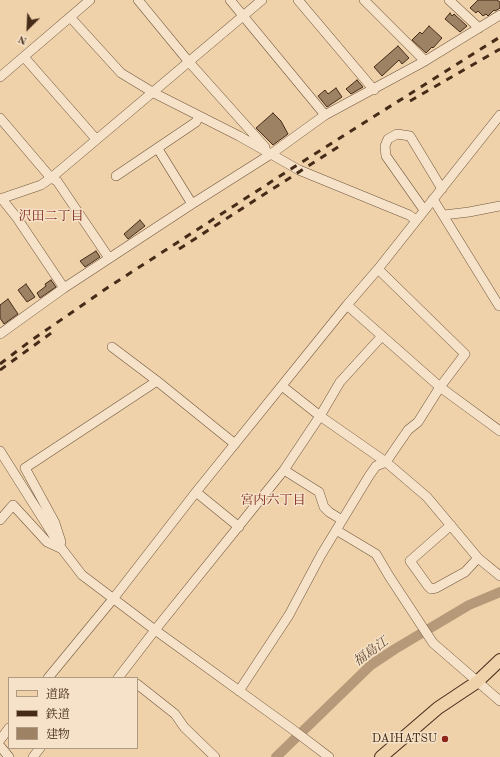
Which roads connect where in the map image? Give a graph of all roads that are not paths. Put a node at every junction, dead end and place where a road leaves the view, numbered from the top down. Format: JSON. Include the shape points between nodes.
{"nodes":[{"id":1,"x":90,"y":0,"type":"edge"},
{"id":2,"x":138,"y":0,"type":"edge"},
{"id":3,"x":230,"y":0,"type":"edge"},
{"id":4,"x":262,"y":0,"type":"edge"},
{"id":5,"x":298,"y":0,"type":"edge"},
{"id":6,"x":364,"y":0,"type":"edge"},
{"id":7,"x":449,"y":0,"type":"edge"},
{"id":8,"x":500,"y":15,"type":"edge"},
{"id":9,"x":70,"y":17,"type":"junction"},
{"id":10,"x":243,"y":17,"type":"junction"},
{"id":11,"x":479,"y":28,"type":"junction"},
{"id":12,"x":24,"y":56,"type":"junction"},
{"id":13,"x":425,"y":61,"type":"junction"},
{"id":14,"x":189,"y":62,"type":"junction"},
{"id":15,"x":0,"y":77,"type":"edge"},
{"id":16,"x":374,"y":90,"type":"junction"},
{"id":17,"x":154,"y":92,"type":"junction"},
{"id":18,"x":325,"y":115,"type":"junction"},
{"id":19,"x":500,"y":115,"type":"edge"},
{"id":20,"x":199,"y":116,"type":"junction"},
{"id":21,"x":0,"y":118,"type":"edge"},
{"id":22,"x":96,"y":139,"type":"junction"},
{"id":23,"x":158,"y":149,"type":"junction"},
{"id":24,"x":271,"y":154,"type":"junction"},
{"id":25,"x":116,"y":176,"type":"dead end"},
{"id":26,"x":51,"y":178,"type":"junction"},
{"id":27,"x":442,"y":189,"type":"junction"},
{"id":28,"x":1,"y":199,"type":"edge"},
{"id":29,"x":433,"y":199,"type":"junction"},
{"id":30,"x":192,"y":204,"type":"junction"},
{"id":31,"x":500,"y":206,"type":"edge"},
{"id":32,"x":424,"y":210,"type":"junction"},
{"id":33,"x":444,"y":215,"type":"junction"},
{"id":34,"x":416,"y":220,"type":"junction"},
{"id":35,"x":108,"y":258,"type":"junction"},
{"id":36,"x":378,"y":269,"type":"junction"},
{"id":37,"x":64,"y":288,"type":"junction"},
{"id":38,"x":347,"y":305,"type":"junction"},
{"id":39,"x":499,"y":306,"type":"dead end"},
{"id":40,"x":1,"y":330,"type":"edge"},
{"id":41,"x":381,"y":337,"type":"junction"},
{"id":42,"x":112,"y":347,"type":"dead end"},
{"id":43,"x":157,"y":381,"type":"junction"},
{"id":44,"x":282,"y":386,"type":"junction"},
{"id":45,"x":440,"y":387,"type":"junction"},
{"id":46,"x":320,"y":416,"type":"junction"},
{"id":47,"x":500,"y":431,"type":"edge"},
{"id":48,"x":235,"y":444,"type":"junction"},
{"id":49,"x":2,"y":453,"type":"edge"},
{"id":50,"x":386,"y":462,"type":"junction"},
{"id":51,"x":284,"y":470,"type":"junction"},
{"id":52,"x":196,"y":492,"type":"junction"},
{"id":53,"x":0,"y":520,"type":"edge"},
{"id":54,"x":342,"y":520,"type":"junction"},
{"id":55,"x":451,"y":525,"type":"junction"},
{"id":56,"x":239,"y":527,"type":"junction"},
{"id":57,"x":336,"y":530,"type":"junction"},
{"id":58,"x":62,"y":549,"type":"junction"},
{"id":59,"x":478,"y":558,"type":"junction"},
{"id":60,"x":500,"y":576,"type":"edge"},
{"id":61,"x":113,"y":598,"type":"junction"},
{"id":62,"x":155,"y":630,"type":"junction"},
{"id":63,"x":500,"y":660,"type":"edge"},
{"id":64,"x":124,"y":676,"type":"edge"},
{"id":65,"x":49,"y":677,"type":"edge"},
{"id":66,"x":477,"y":682,"type":"junction"},
{"id":67,"x":138,"y":685,"type":"edge"},
{"id":68,"x":239,"y":691,"type":"junction"},
{"id":69,"x":500,"y":701,"type":"edge"},
{"id":70,"x":0,"y":746,"type":"edge"},
{"id":71,"x":39,"y":749,"type":"edge"},
{"id":72,"x":9,"y":757,"type":"edge"},
{"id":73,"x":33,"y":757,"type":"edge"},
{"id":74,"x":215,"y":757,"type":"edge"},
{"id":75,"x":329,"y":757,"type":"edge"},
{"id":76,"x":381,"y":757,"type":"edge"}],
"edges":[{"from":1,"to":9,"type":"street"},
{"from":2,"to":14,"type":"street"},
{"from":3,"to":10,"type":"street"},
{"from":4,"to":10,"type":"street"},
{"from":5,"to":16,"type":"street"},
{"from":6,"to":13,"type":"street"},
{"from":7,"to":11,"type":"street"},
{"from":8,"to":11,"type":"street"},
{"from":9,"to":12,"type":"street"},
{"from":9,"to":17,"type":"street","via":[[121,73]]},
{"from":10,"to":14,"type":"street"},
{"from":10,"to":18,"type":"street"},
{"from":11,"to":13,"type":"street"},
{"from":12,"to":15,"type":"street"},
{"from":12,"to":22,"type":"street"},
{"from":13,"to":16,"type":"street"},
{"from":14,"to":17,"type":"street"},
{"from":14,"to":24,"type":"street"},
{"from":16,"to":18,"type":"street"},
{"from":17,"to":20,"type":"street"},
{"from":17,"to":22,"type":"street"},
{"from":18,"to":24,"type":"street"},
{"from":19,"to":27,"type":"street"},
{"from":20,"to":23,"type":"street","via":[[196,122]]},
{"from":20,"to":24,"type":"street"},
{"from":21,"to":26,"type":"street"},
{"from":22,"to":26,"type":"street"},
{"from":23,"to":25,"type":"street"},
{"from":23,"to":30,"type":"street"},
{"from":24,"to":30,"type":"street"},
{"from":24,"to":34,"type":"street","via":[[315,178]]},
{"from":26,"to":28,"type":"street","via":[[41,185]]},
{"from":26,"to":35,"type":"street","via":[[56,181]]},
{"from":27,"to":29,"type":"street"},
{"from":27,"to":32,"type":"street","via":[[410,136],[397,134],[388,139],[385,146],[386,156]]},
{"from":28,"to":37,"type":"street","via":[[17,218]]},
{"from":29,"to":32,"type":"street"},
{"from":29,"to":33,"type":"street"},
{"from":30,"to":35,"type":"street"},
{"from":31,"to":33,"type":"street"},
{"from":32,"to":34,"type":"street"},
{"from":33,"to":39,"type":"street"},
{"from":34,"to":36,"type":"street"},
{"from":35,"to":37,"type":"street"},
{"from":36,"to":38,"type":"street"},
{"from":36,"to":45,"type":"street","via":[[465,354]]},
{"from":37,"to":40,"type":"street"},
{"from":38,"to":41,"type":"street"},
{"from":38,"to":44,"type":"street"},
{"from":41,"to":45,"type":"street"},
{"from":41,"to":46,"type":"street","via":[[340,382]]},
{"from":42,"to":43,"type":"street"},
{"from":43,"to":48,"type":"street"},
{"from":43,"to":58,"type":"street","via":[[25,468],[55,523]]},
{"from":44,"to":46,"type":"street"},
{"from":44,"to":48,"type":"street"},
{"from":45,"to":47,"type":"street"},
{"from":45,"to":50,"type":"street","via":[[418,422],[408,430]]},
{"from":46,"to":50,"type":"street"},
{"from":46,"to":51,"type":"street"},
{"from":48,"to":52,"type":"street"},
{"from":49,"to":58,"type":"street"},
{"from":50,"to":54,"type":"street","via":[[376,466]]},
{"from":50,"to":55,"type":"street","via":[[427,497]]},
{"from":51,"to":54,"type":"street","via":[[319,492],[324,507]]},
{"from":51,"to":56,"type":"street"},
{"from":52,"to":56,"type":"street"},
{"from":52,"to":61,"type":"street"},
{"from":53,"to":58,"type":"street","via":[[13,505],[47,542]]},
{"from":54,"to":57,"type":"street"},
{"from":55,"to":59,"type":"street"},
{"from":55,"to":59,"type":"street","via":[[410,561],[428,586],[431,589],[436,588],[465,572]]},
{"from":56,"to":62,"type":"street"},
{"from":57,"to":66,"type":"street","via":[[376,554],[433,643]]},
{"from":57,"to":68,"type":"street","via":[[289,615]]},
{"from":58,"to":61,"type":"street","via":[[82,574]]},
{"from":59,"to":60,"type":"street"},
{"from":61,"to":62,"type":"street"},
{"from":61,"to":65,"type":"street"},
{"from":62,"to":64,"type":"street"},
{"from":62,"to":68,"type":"street"},
{"from":63,"to":66,"type":"main road"},
{"from":66,"to":69,"type":"street"},
{"from":66,"to":76,"type":"main road","via":[[438,708]]},
{"from":67,"to":74,"type":"street","via":[[175,714],[184,727]]},
{"from":68,"to":75,"type":"street"},
{"from":70,"to":72,"type":"street"},
{"from":71,"to":73,"type":"street"}]}
